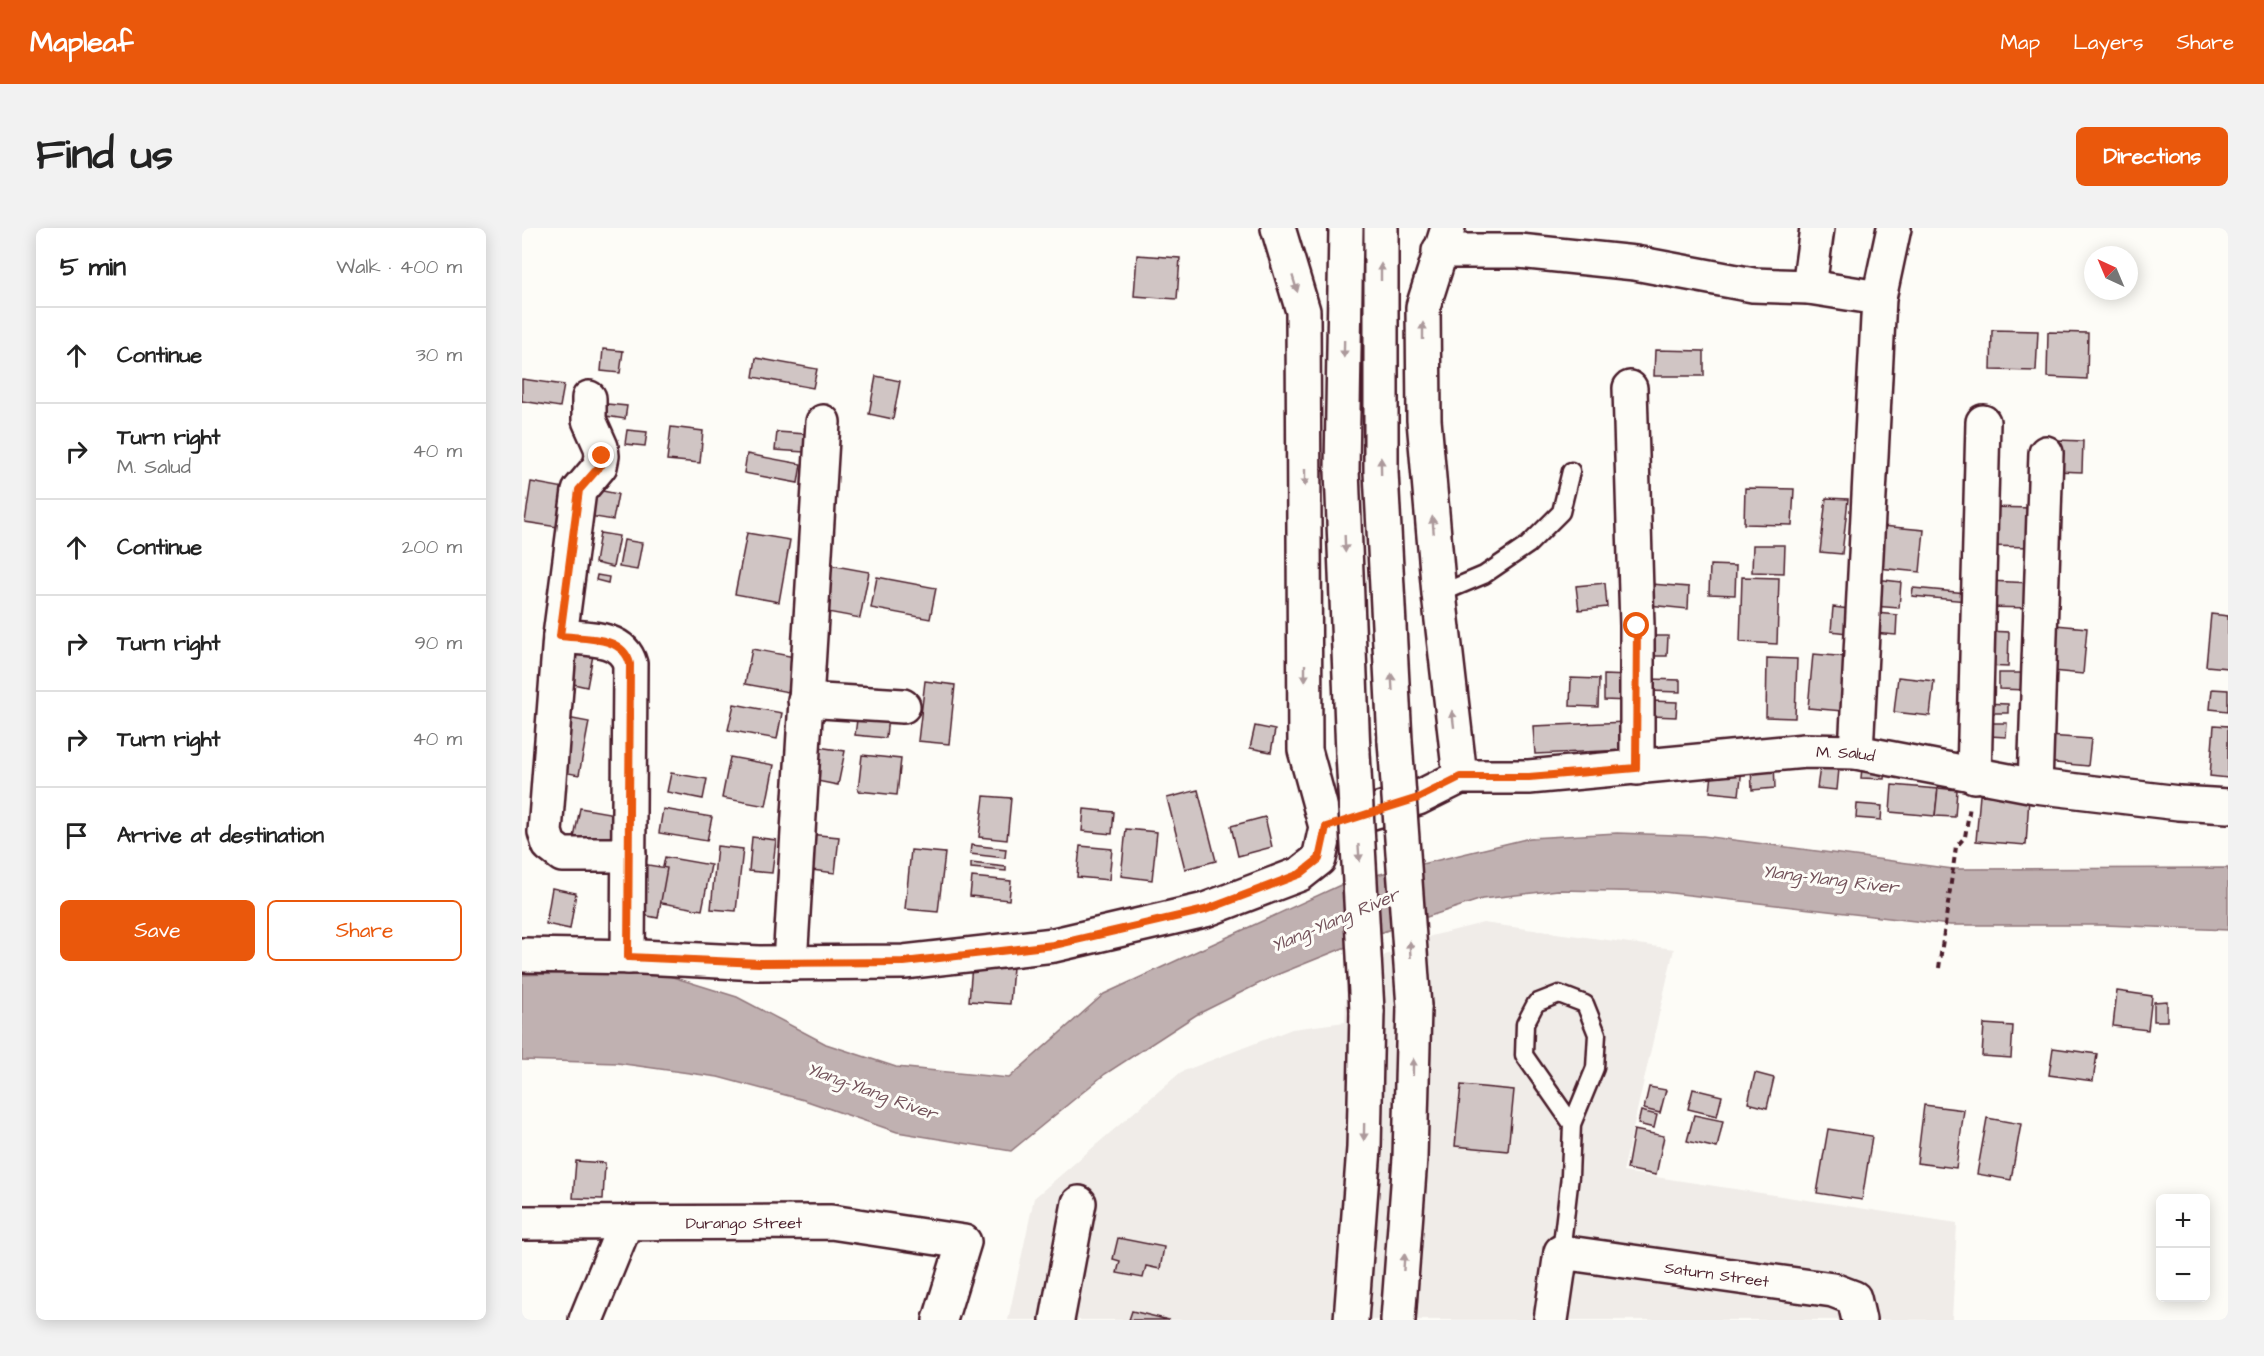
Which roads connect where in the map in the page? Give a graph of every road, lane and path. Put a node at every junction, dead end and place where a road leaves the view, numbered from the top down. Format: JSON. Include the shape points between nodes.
{"nodes":[{"id":1,"x":1278,"y":228,"type":"edge"},
{"id":2,"x":1346,"y":228,"type":"edge"},
{"id":3,"x":1382,"y":228,"type":"edge"},
{"id":4,"x":1817,"y":228,"type":"edge"},
{"id":5,"x":1894,"y":228,"type":"edge"},
{"id":6,"x":1444,"y":240,"type":"edge"},
{"id":7,"x":1809,"y":287,"type":"junction"},
{"id":8,"x":1879,"y":298,"type":"junction"},
{"id":9,"x":1630,"y":388,"type":"dead end"},
{"id":10,"x":589,"y":398,"type":"dead end"},
{"id":11,"x":823,"y":422,"type":"dead end"},
{"id":12,"x":1983,"y":422,"type":"dead end"},
{"id":13,"x":2046,"y":453,"type":"dead end"},
{"id":14,"x":1570,"y":471,"type":"dead end"},
{"id":15,"x":1439,"y":594,"type":"junction"},
{"id":16,"x":560,"y":636,"type":"junction"},
{"id":17,"x":805,"y":700,"type":"junction"},
{"id":18,"x":903,"y":706,"type":"dead end"},
{"id":19,"x":1856,"y":752,"type":"junction"},
{"id":20,"x":1636,"y":768,"type":"junction"},
{"id":21,"x":1460,"y":777,"type":"junction"},
{"id":22,"x":2035,"y":786,"type":"junction"},
{"id":23,"x":1972,"y":789,"type":"junction"},
{"id":24,"x":2228,"y":806,"type":"edge"},
{"id":25,"x":1326,"y":827,"type":"junction"},
{"id":26,"x":629,"y":855,"type":"junction"},
{"id":27,"x":522,"y":956,"type":"edge"},
{"id":28,"x":628,"y":957,"type":"junction"},
{"id":29,"x":790,"y":963,"type":"junction"},
{"id":30,"x":1939,"y":968,"type":"dead end"},
{"id":31,"x":1572,"y":1125,"type":"junction"},
{"id":32,"x":1080,"y":1203,"type":"dead end"},
{"id":33,"x":626,"y":1222,"type":"junction"},
{"id":34,"x":522,"y":1223,"type":"edge"},
{"id":35,"x":1561,"y":1252,"type":"junction"},
{"id":36,"x":1064,"y":1316,"type":"edge"},
{"id":37,"x":1859,"y":1319,"type":"edge"},
{"id":38,"x":586,"y":1320,"type":"edge"},
{"id":39,"x":940,"y":1320,"type":"edge"},
{"id":40,"x":1351,"y":1320,"type":"edge"},
{"id":41,"x":1398,"y":1320,"type":"edge"},
{"id":42,"x":1551,"y":1320,"type":"edge"}],
"edges":[{"from":1,"to":25,"type":"street","one_way":true,"via":[[1304,311],[1305,750]]},
{"from":2,"to":40,"type":"street","one_way":true,"bridge":true,"via":[[1342,470],[1367,1011],[1364,1148]]},
{"from":41,"to":3,"type":"street","one_way":true,"bridge":true,"via":[[1410,1158],[1414,1007],[1381,472]]},
{"from":4,"to":7,"type":"street"},
{"from":5,"to":8,"type":"street"},
{"from":6,"to":7,"type":"street","via":[[1635,263],[1753,285]]},
{"from":15,"to":6,"type":"street","one_way":true,"via":[[1424,420],[1423,307]]},
{"from":7,"to":8,"type":"street"},
{"from":8,"to":19,"type":"street"},
{"from":9,"to":20,"type":"street","via":[[1637,626]]},
{"from":10,"to":16,"type":"street","via":[[589,420],[602,456],[600,466],[579,490]]},
{"from":11,"to":17,"type":"street"},
{"from":12,"to":23,"type":"street"},
{"from":13,"to":22,"type":"street"},
{"from":14,"to":15,"type":"lane","via":[[1561,512],[1528,545],[1484,575]]},
{"from":21,"to":15,"type":"street","one_way":true},
{"from":16,"to":26,"type":"street","via":[[610,642],[620,647],[629,660]]},
{"from":16,"to":26,"type":"street","via":[[546,838],[562,855]]},
{"from":17,"to":18,"type":"street"},
{"from":17,"to":29,"type":"street"},
{"from":19,"to":20,"type":"street","name":"M. Salud","via":[[1806,751]]},
{"from":19,"to":23,"type":"street","name":"M. Salud","via":[[1903,759]]},
{"from":20,"to":21,"type":"street","name":"M. Salud","via":[[1529,777]]},
{"from":21,"to":25,"type":"street","via":[[1418,798]]},
{"from":22,"to":23,"type":"street","name":"M. Salud"},
{"from":22,"to":24,"type":"street","name":"M. Salud"},
{"from":23,"to":30,"type":"path","via":[[1965,837],[1956,848]]},
{"from":25,"to":29,"type":"street","via":[[1319,859],[1300,874],[1205,910],[1054,945],[904,962]]},
{"from":26,"to":28,"type":"street"},
{"from":27,"to":28,"type":"street"},
{"from":28,"to":29,"type":"street"},
{"from":31,"to":31,"type":"lane","via":[[1594,1068],[1597,1034],[1585,1004],[1559,994],[1536,1003],[1525,1024],[1524,1055]]},
{"from":31,"to":35,"type":"lane"},
{"from":32,"to":36,"type":"street"},
{"from":33,"to":34,"type":"street","name":"Durango Street"},
{"from":33,"to":38,"type":"street"},
{"from":33,"to":39,"type":"street","name":"Durango Street","via":[[831,1222],[964,1242]]},
{"from":35,"to":37,"type":"street","name":"Saturn Street","via":[[1833,1290],[1854,1298]]},
{"from":35,"to":42,"type":"street"}]}
